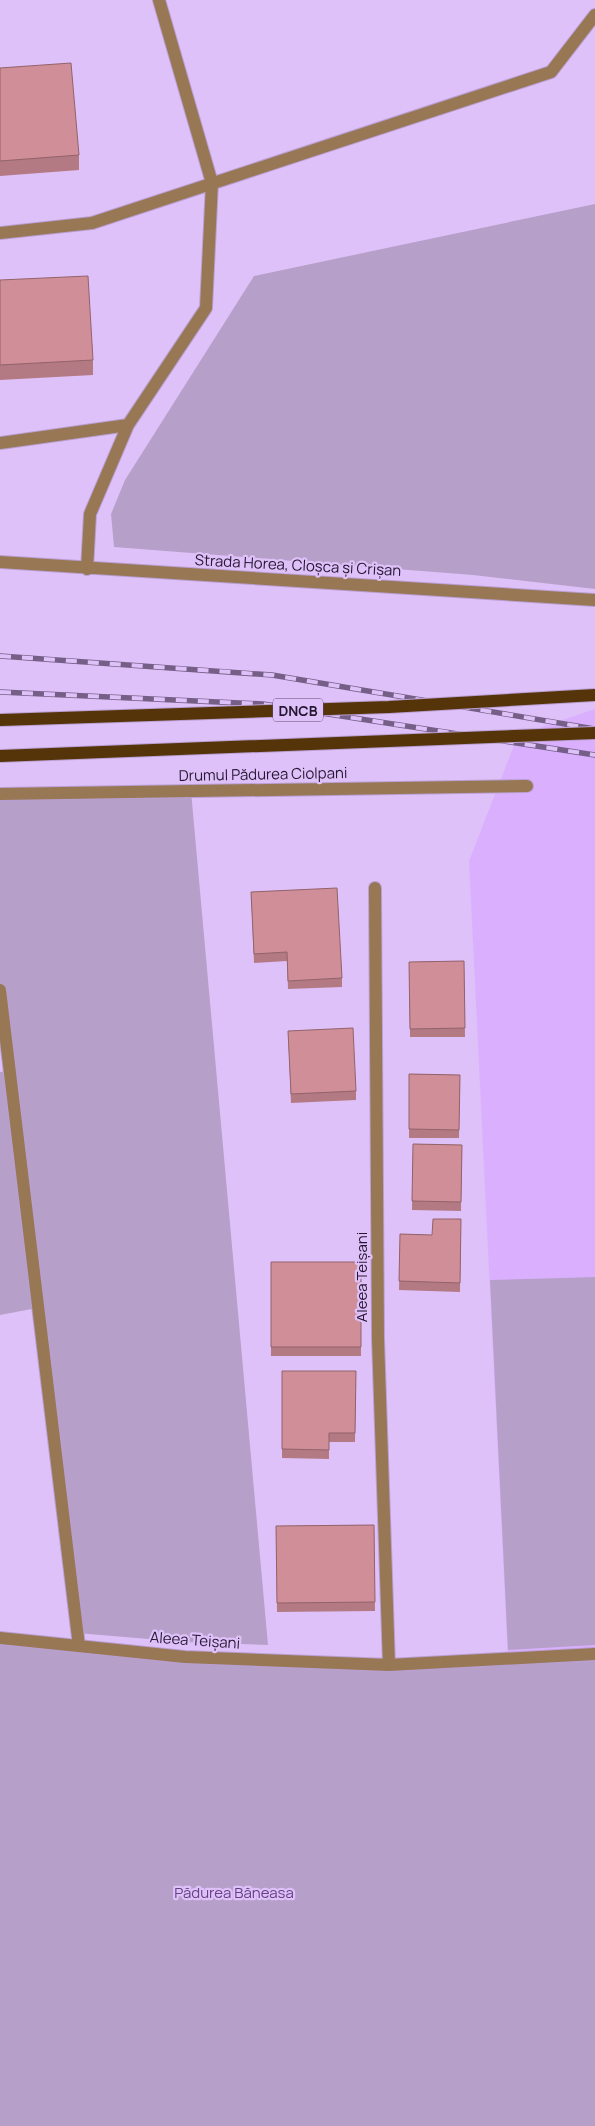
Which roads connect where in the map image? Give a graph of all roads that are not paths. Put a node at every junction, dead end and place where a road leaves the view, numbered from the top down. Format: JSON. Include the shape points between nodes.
{"nodes":[{"id":1,"x":159,"y":0,"type":"edge"},
{"id":2,"x":595,"y":15,"type":"edge"},
{"id":3,"x":212,"y":183,"type":"junction"},
{"id":4,"x":0,"y":232,"type":"edge"},
{"id":5,"x":128,"y":425,"type":"junction"},
{"id":6,"x":0,"y":442,"type":"edge"},
{"id":7,"x":0,"y":562,"type":"edge"},
{"id":8,"x":87,"y":569,"type":"junction"},
{"id":9,"x":595,"y":600,"type":"edge"},
{"id":10,"x":595,"y":695,"type":"edge"},
{"id":11,"x":0,"y":720,"type":"edge"},
{"id":12,"x":595,"y":733,"type":"edge"},
{"id":13,"x":0,"y":756,"type":"edge"},
{"id":14,"x":527,"y":786,"type":"dead end"},
{"id":15,"x":0,"y":794,"type":"edge"},
{"id":16,"x":376,"y":888,"type":"dead end"},
{"id":17,"x":0,"y":990,"type":"edge"},
{"id":18,"x":0,"y":1638,"type":"edge"},
{"id":19,"x":79,"y":1646,"type":"junction"},
{"id":20,"x":595,"y":1654,"type":"edge"},
{"id":21,"x":390,"y":1665,"type":"junction"}],
"edges":[{"from":1,"to":3,"type":"street"},
{"from":2,"to":3,"type":"street","via":[[552,72]]},
{"from":3,"to":4,"type":"street","via":[[92,223]]},
{"from":3,"to":5,"type":"street","via":[[206,308]]},
{"from":5,"to":6,"type":"street"},
{"from":5,"to":8,"type":"street","via":[[90,514]]},
{"from":7,"to":8,"type":"street","name":"Strada Horea, Cloșca și Crișan"},
{"from":8,"to":9,"type":"street","name":"Strada Horea, Cloșca și Crișan"},
{"from":10,"to":11,"type":"main road","number":"DNCB","bridge":true,"via":[[388,707]]},
{"from":12,"to":13,"type":"main road","number":"DNCB","bridge":true},
{"from":14,"to":15,"type":"street","name":"Drumul Pădurea Ciolpani"},
{"from":16,"to":21,"type":"street","name":"Aleea Teișani","via":[[378,1339]]},
{"from":17,"to":19,"type":"street"},
{"from":18,"to":19,"type":"street","name":"Aleea Teișani"},
{"from":19,"to":21,"type":"street","name":"Aleea Teișani","via":[[184,1657]]},
{"from":20,"to":21,"type":"street","name":"Aleea Teișani"}]}
